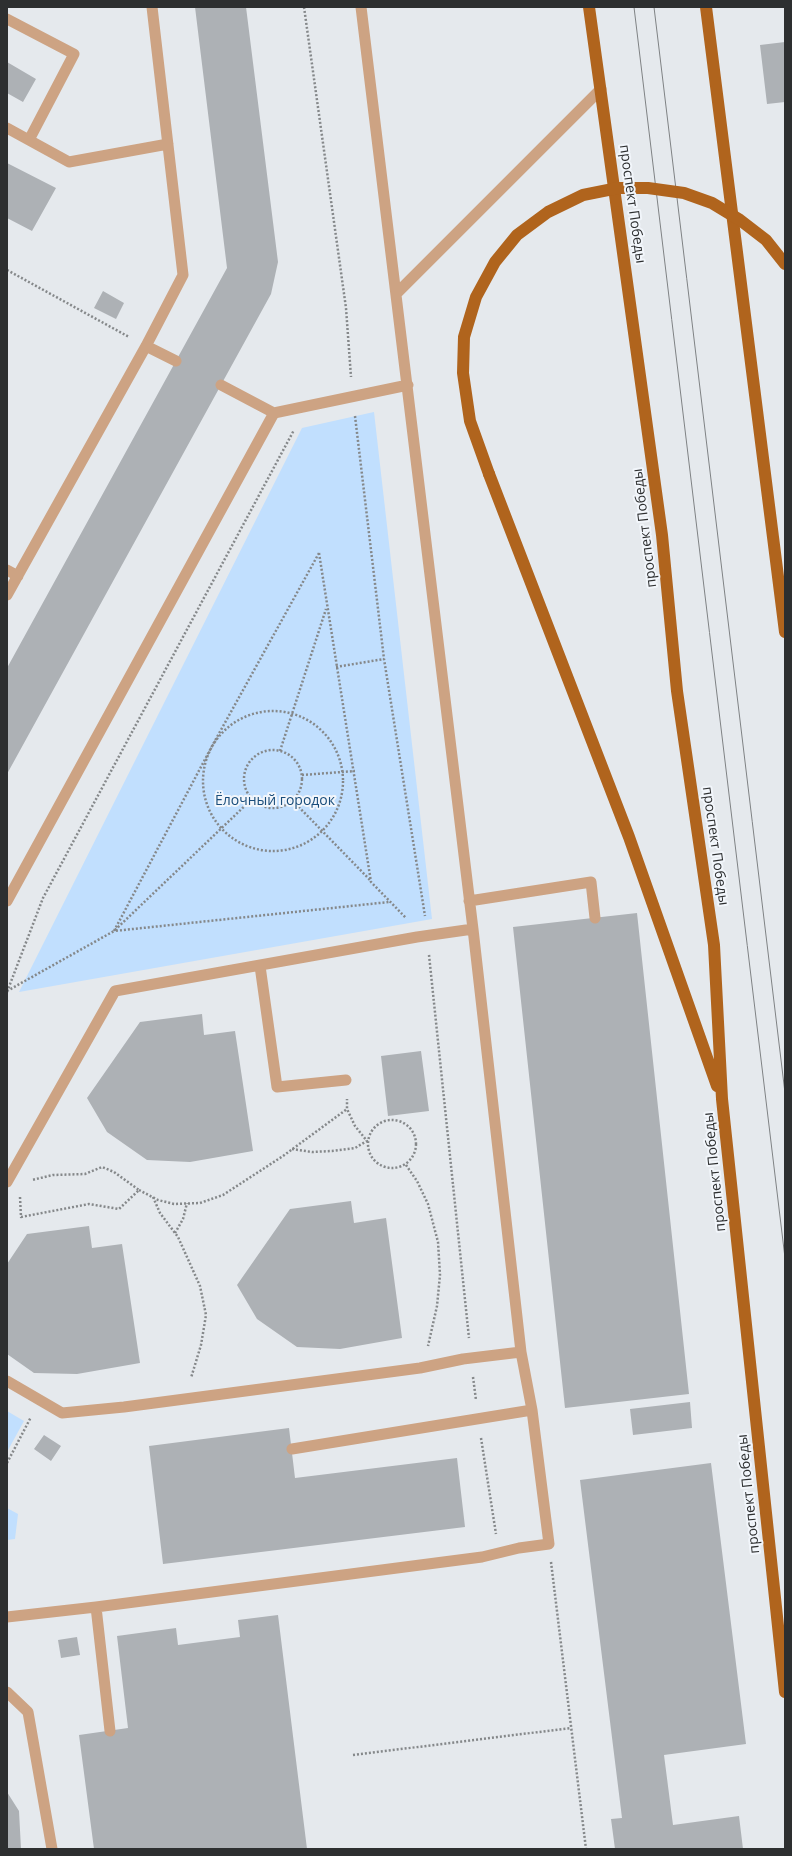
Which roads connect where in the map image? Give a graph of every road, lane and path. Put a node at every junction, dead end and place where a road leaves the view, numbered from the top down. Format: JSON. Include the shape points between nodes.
{"nodes":[{"id":1,"x":152,"y":7,"type":"edge"},
{"id":2,"x":304,"y":7,"type":"edge"},
{"id":3,"x":361,"y":7,"type":"edge"},
{"id":4,"x":589,"y":7,"type":"edge"},
{"id":5,"x":706,"y":7,"type":"edge"},
{"id":6,"x":7,"y":19,"type":"edge"},
{"id":7,"x":601,"y":89,"type":"junction"},
{"id":8,"x":7,"y":128,"type":"edge"},
{"id":9,"x":29,"y":140,"type":"junction"},
{"id":10,"x":168,"y":144,"type":"junction"},
{"id":11,"x":785,"y":264,"type":"edge"},
{"id":12,"x":7,"y":270,"type":"edge"},
{"id":13,"x":396,"y":294,"type":"junction"},
{"id":14,"x":146,"y":346,"type":"junction"},
{"id":15,"x":176,"y":361,"type":"dead end"},
{"id":16,"x":221,"y":385,"type":"dead end"},
{"id":17,"x":408,"y":385,"type":"junction"},
{"id":18,"x":353,"y":397,"type":"junction"},
{"id":19,"x":306,"y":406,"type":"junction"},
{"id":20,"x":274,"y":413,"type":"junction"},
{"id":21,"x":7,"y":570,"type":"edge"},
{"id":22,"x":18,"y":576,"type":"junction"},
{"id":23,"x":7,"y":596,"type":"edge"},
{"id":24,"x":326,"y":608,"type":"junction"},
{"id":25,"x":785,"y":632,"type":"edge"},
{"id":26,"x":384,"y":659,"type":"junction"},
{"id":27,"x":336,"y":667,"type":"junction"},
{"id":28,"x":292,"y":713,"type":"junction"},
{"id":29,"x":212,"y":748,"type":"junction"},
{"id":30,"x":280,"y":751,"type":"junction"},
{"id":31,"x":342,"y":771,"type":"junction"},
{"id":32,"x":355,"y":771,"type":"junction"},
{"id":33,"x":302,"y":775,"type":"junction"},
{"id":34,"x":252,"y":799,"type":"junction"},
{"id":35,"x":293,"y":801,"type":"junction"},
{"id":36,"x":221,"y":828,"type":"junction"},
{"id":37,"x":322,"y":831,"type":"junction"},
{"id":38,"x":372,"y":882,"type":"junction"},
{"id":39,"x":7,"y":901,"type":"edge"},
{"id":40,"x":469,"y":901,"type":"junction"},
{"id":41,"x":389,"y":902,"type":"junction"},
{"id":42,"x":418,"y":916,"type":"dead end"},
{"id":43,"x":425,"y":916,"type":"junction"},
{"id":44,"x":411,"y":917,"type":"dead end"},
{"id":45,"x":595,"y":918,"type":"dead end"},
{"id":46,"x":473,"y":929,"type":"junction"},
{"id":47,"x":114,"y":931,"type":"junction"},
{"id":48,"x":427,"y":936,"type":"junction"},
{"id":49,"x":260,"y":966,"type":"junction"},
{"id":50,"x":7,"y":991,"type":"edge"},
{"id":51,"x":346,"y":1080,"type":"joint"},
{"id":52,"x":722,"y":1099,"type":"junction"},
{"id":53,"x":347,"y":1109,"type":"junction"},
{"id":54,"x":367,"y":1141,"type":"junction"},
{"id":55,"x":292,"y":1149,"type":"junction"},
{"id":56,"x":406,"y":1165,"type":"junction"},
{"id":57,"x":10,"y":1178,"type":"edge"},
{"id":58,"x":31,"y":1180,"type":"junction"},
{"id":59,"x":27,"y":1186,"type":"dead end"},
{"id":60,"x":139,"y":1190,"type":"junction"},
{"id":61,"x":23,"y":1193,"type":"dead end"},
{"id":62,"x":153,"y":1197,"type":"junction"},
{"id":63,"x":187,"y":1203,"type":"junction"},
{"id":64,"x":175,"y":1233,"type":"junction"},
{"id":65,"x":521,"y":1352,"type":"junction"},
{"id":66,"x":471,"y":1357,"type":"junction"},
{"id":67,"x":420,"y":1368,"type":"junction"},
{"id":68,"x":7,"y":1381,"type":"edge"},
{"id":69,"x":190,"y":1381,"type":"dead end"},
{"id":70,"x":40,"y":1400,"type":"junction"},
{"id":71,"x":532,"y":1410,"type":"junction"},
{"id":72,"x":478,"y":1419,"type":"junction"},
{"id":73,"x":292,"y":1449,"type":"dead end"},
{"id":74,"x":7,"y":1463,"type":"edge"},
{"id":75,"x":549,"y":1544,"type":"junction"},
{"id":76,"x":519,"y":1548,"type":"junction"},
{"id":77,"x":96,"y":1607,"type":"junction"},
{"id":78,"x":7,"y":1617,"type":"edge"},
{"id":79,"x":7,"y":1692,"type":"edge"},
{"id":80,"x":785,"y":1692,"type":"edge"},
{"id":81,"x":571,"y":1728,"type":"junction"},
{"id":82,"x":110,"y":1731,"type":"dead end"},
{"id":83,"x":353,"y":1755,"type":"dead end"},
{"id":84,"x":52,"y":1849,"type":"edge"},
{"id":85,"x":586,"y":1849,"type":"edge"}],
"edges":[{"from":1,"to":10,"type":"lane"},
{"from":2,"to":18,"type":"path","via":[[346,308]]},
{"from":3,"to":13,"type":"lane"},
{"from":4,"to":7,"type":"main road","name":"проспект Победы"},
{"from":5,"to":25,"type":"main road"},
{"from":6,"to":9,"type":"lane","via":[[74,54]]},
{"from":7,"to":13,"type":"lane"},
{"from":7,"to":52,"type":"main road","name":"проспект Победы","via":[[662,535],[678,691],[714,945]]},
{"from":8,"to":9,"type":"lane"},
{"from":9,"to":10,"type":"lane","via":[[68,162]]},
{"from":10,"to":14,"type":"lane","via":[[183,276]]},
{"from":11,"to":52,"type":"main road","bridge":true,"via":[[766,240],[740,220],[712,203],[684,193],[648,188],[618,188],[583,195],[548,212],[517,235],[495,262],[476,297],[464,337],[463,373],[470,421],[629,837]]},
{"from":12,"to":14,"type":"path"},
{"from":13,"to":17,"type":"lane"},
{"from":14,"to":15,"type":"lane"},
{"from":14,"to":22,"type":"lane"},
{"from":16,"to":20,"type":"lane"},
{"from":17,"to":18,"type":"lane"},
{"from":17,"to":40,"type":"lane"},
{"from":18,"to":19,"type":"lane"},
{"from":18,"to":26,"type":"path"},
{"from":19,"to":20,"type":"lane"},
{"from":19,"to":50,"type":"path","via":[[43,898]]},
{"from":20,"to":39,"type":"lane"},
{"from":21,"to":22,"type":"lane"},
{"from":22,"to":23,"type":"lane"},
{"from":24,"to":27,"type":"path"},
{"from":24,"to":28,"type":"path"},
{"from":24,"to":29,"type":"path","via":[[319,553]]},
{"from":26,"to":27,"type":"path"},
{"from":26,"to":43,"type":"path"},
{"from":27,"to":32,"type":"path"},
{"from":28,"to":29,"type":"path","via":[[266,711],[240,719],[219,736]]},
{"from":28,"to":30,"type":"path"},
{"from":28,"to":31,"type":"path","via":[[306,719],[327,736],[335,748]]},
{"from":29,"to":36,"type":"path","via":[[206,760],[203,788],[211,814]]},
{"from":29,"to":47,"type":"path"},
{"from":30,"to":33,"type":"path","via":[[294,759]]},
{"from":30,"to":34,"type":"path","via":[[268,750],[258,754],[246,767],[244,784]]},
{"from":31,"to":32,"type":"path"},
{"from":31,"to":33,"type":"path"},
{"from":31,"to":37,"type":"path","via":[[343,788],[340,801],[335,814]]},
{"from":32,"to":38,"type":"path"},
{"from":33,"to":35,"type":"path","via":[[300,792]]},
{"from":34,"to":35,"type":"path","via":[[261,806],[272,808],[283,807]]},
{"from":34,"to":36,"type":"path"},
{"from":35,"to":37,"type":"path"},
{"from":36,"to":37,"type":"path","via":[[240,843],[266,851],[293,848],[306,843]]},
{"from":36,"to":47,"type":"path"},
{"from":37,"to":38,"type":"path"},
{"from":38,"to":41,"type":"path"},
{"from":40,"to":45,"type":"lane","via":[[591,882]]},
{"from":40,"to":46,"type":"lane"},
{"from":41,"to":44,"type":"path","via":[[404,918]]},
{"from":41,"to":47,"type":"path"},
{"from":42,"to":43,"type":"path"},
{"from":43,"to":48,"type":"path"},
{"from":46,"to":48,"type":"lane"},
{"from":46,"to":65,"type":"lane"},
{"from":47,"to":50,"type":"path"},
{"from":48,"to":49,"type":"lane"},
{"from":48,"to":66,"type":"path"},
{"from":49,"to":51,"type":"lane","via":[[277,1087]]},
{"from":49,"to":57,"type":"lane","via":[[115,991]]},
{"from":51,"to":53,"type":"path"},
{"from":52,"to":80,"type":"main road","name":"проспект Победы"},
{"from":53,"to":54,"type":"path","via":[[355,1126]]},
{"from":53,"to":55,"type":"path"},
{"from":54,"to":55,"type":"path","via":[[355,1148],[332,1151]]},
{"from":54,"to":56,"type":"path","via":[[370,1155],[379,1165],[393,1169]]},
{"from":54,"to":56,"type":"path","via":[[373,1128],[385,1120],[399,1120],[411,1127],[417,1140],[415,1154]]},
{"from":55,"to":63,"type":"path","via":[[223,1195],[200,1203]]},
{"from":56,"to":67,"type":"path","via":[[428,1204],[438,1242],[440,1275],[430,1337]]},
{"from":57,"to":58,"type":"path"},
{"from":58,"to":59,"type":"path"},
{"from":58,"to":60,"type":"path","via":[[85,1174],[102,1166]]},
{"from":60,"to":61,"type":"path","via":[[119,1209],[89,1204],[21,1217],[19,1199]]},
{"from":60,"to":62,"type":"path"},
{"from":62,"to":63,"type":"path","via":[[174,1204]]},
{"from":62,"to":64,"type":"path","via":[[160,1213]]},
{"from":63,"to":64,"type":"path","via":[[183,1219]]},
{"from":64,"to":69,"type":"path","via":[[200,1286],[206,1316],[201,1345]]},
{"from":65,"to":66,"type":"lane"},
{"from":65,"to":71,"type":"lane"},
{"from":66,"to":67,"type":"lane"},
{"from":66,"to":72,"type":"path"},
{"from":67,"to":70,"type":"lane","via":[[62,1413]]},
{"from":68,"to":70,"type":"lane"},
{"from":70,"to":74,"type":"path"},
{"from":71,"to":72,"type":"lane"},
{"from":71,"to":75,"type":"lane"},
{"from":72,"to":73,"type":"lane"},
{"from":72,"to":76,"type":"path","via":[[496,1534]]},
{"from":75,"to":76,"type":"lane"},
{"from":75,"to":81,"type":"path"},
{"from":76,"to":77,"type":"lane","via":[[482,1557]]},
{"from":77,"to":78,"type":"lane"},
{"from":77,"to":82,"type":"lane"},
{"from":79,"to":84,"type":"lane","via":[[28,1712]]},
{"from":81,"to":83,"type":"path"},
{"from":81,"to":85,"type":"path"}]}
